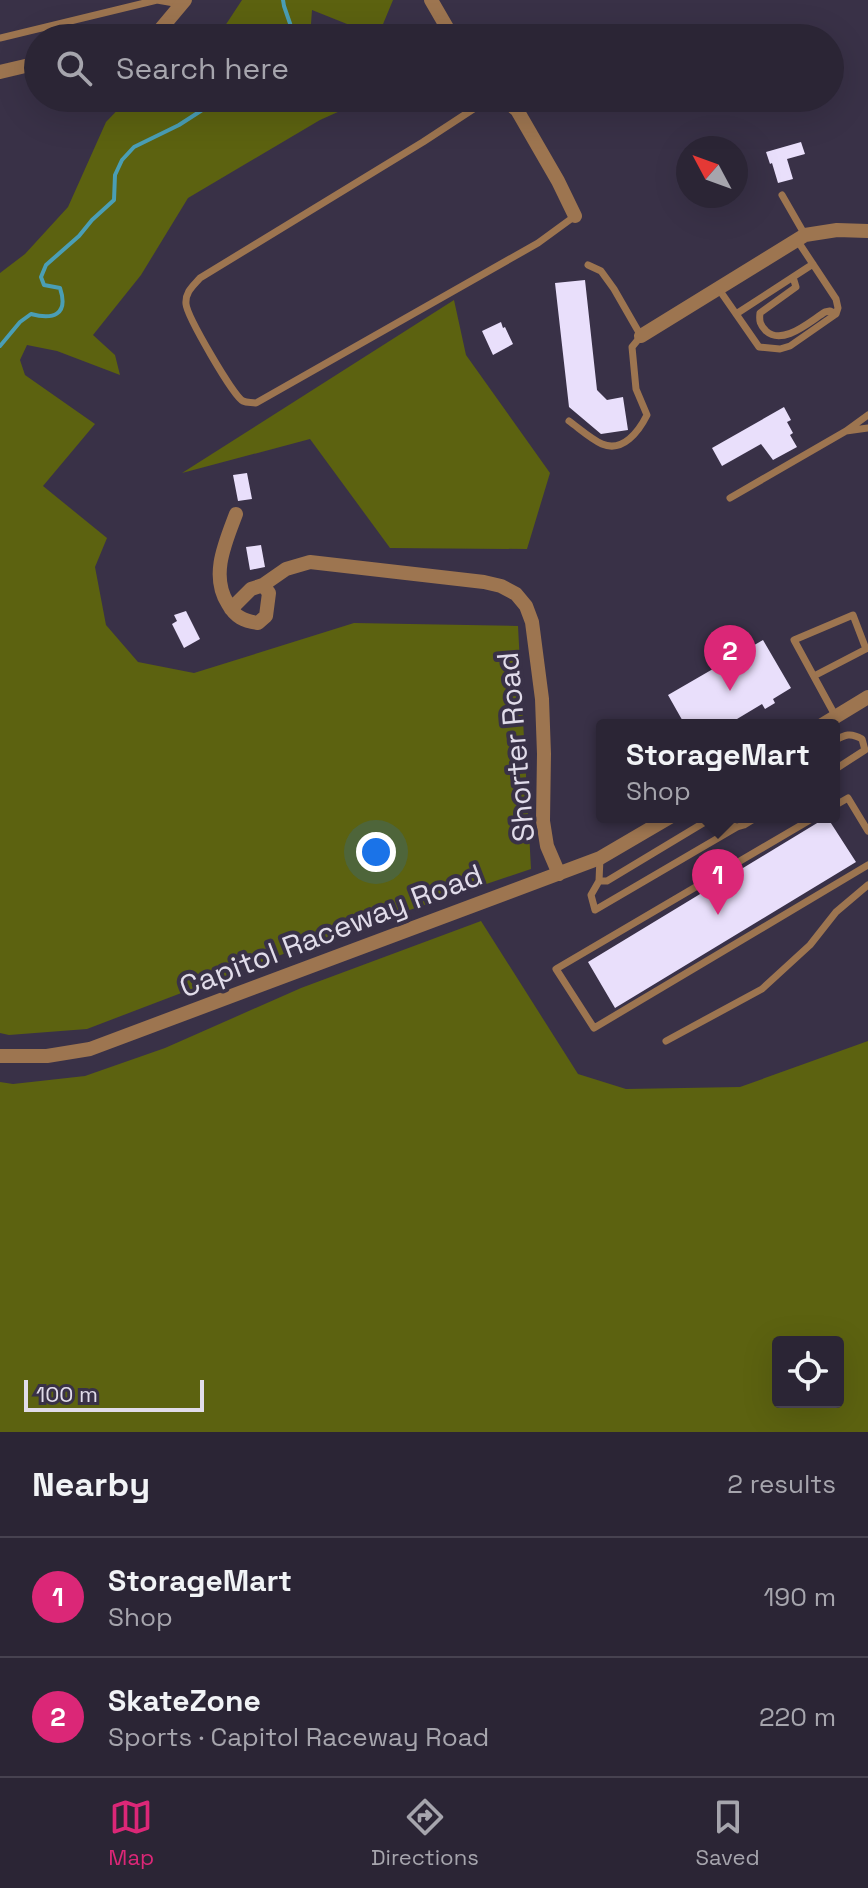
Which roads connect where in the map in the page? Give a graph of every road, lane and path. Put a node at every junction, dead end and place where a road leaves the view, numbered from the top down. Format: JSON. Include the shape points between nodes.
{"nodes":[{"id":1,"x":431,"y":0,"type":"edge"},
{"id":2,"x":183,"y":2,"type":"edge"},
{"id":3,"x":58,"y":24,"type":"edge"},
{"id":4,"x":165,"y":24,"type":"edge"},
{"id":5,"x":445,"y":24,"type":"edge"},
{"id":6,"x":24,"y":32,"type":"edge"},
{"id":7,"x":0,"y":38,"type":"edge"},
{"id":8,"x":24,"y":66,"type":"edge"},
{"id":9,"x":0,"y":72,"type":"edge"},
{"id":10,"x":469,"y":112,"type":"edge"},
{"id":11,"x":518,"y":112,"type":"edge"},
{"id":12,"x":782,"y":195,"type":"dead end"},
{"id":13,"x":575,"y":216,"type":"joint"},
{"id":14,"x":868,"y":231,"type":"edge"},
{"id":15,"x":801,"y":238,"type":"junction"},
{"id":16,"x":813,"y":264,"type":"junction"},
{"id":17,"x":588,"y":265,"type":"dead end"},
{"id":18,"x":793,"y":277,"type":"junction"},
{"id":19,"x":718,"y":288,"type":"junction"},
{"id":20,"x":736,"y":314,"type":"junction"},
{"id":21,"x":836,"y":314,"type":"junction"},
{"id":22,"x":641,"y":336,"type":"junction"},
{"id":23,"x":868,"y":415,"type":"edge"},
{"id":24,"x":569,"y":421,"type":"dead end"},
{"id":25,"x":868,"y":428,"type":"edge"},
{"id":26,"x":846,"y":431,"type":"junction"},
{"id":27,"x":730,"y":498,"type":"dead end"},
{"id":28,"x":236,"y":514,"type":"dead end"},
{"id":29,"x":263,"y":585,"type":"junction"},
{"id":30,"x":231,"y":609,"type":"junction"},
{"id":31,"x":814,"y":676,"type":"junction"},
{"id":32,"x":868,"y":697,"type":"edge"},
{"id":33,"x":828,"y":719,"type":"edge"},
{"id":34,"x":832,"y":719,"type":"edge"},
{"id":35,"x":840,"y":738,"type":"edge"},
{"id":36,"x":840,"y":766,"type":"edge"},
{"id":37,"x":840,"y":803,"type":"edge"},
{"id":38,"x":660,"y":823,"type":"edge"},
{"id":39,"x":703,"y":823,"type":"edge"},
{"id":40,"x":724,"y":823,"type":"edge"},
{"id":41,"x":747,"y":823,"type":"edge"},
{"id":42,"x":805,"y":823,"type":"edge"},
{"id":43,"x":737,"y":827,"type":"junction"},
{"id":44,"x":868,"y":831,"type":"edge"},
{"id":45,"x":600,"y":858,"type":"junction"},
{"id":46,"x":868,"y":865,"type":"edge"},
{"id":47,"x":559,"y":874,"type":"junction"},
{"id":48,"x":599,"y":881,"type":"junction"},
{"id":49,"x":868,"y":885,"type":"edge"},
{"id":50,"x":666,"y":1041,"type":"dead end"},
{"id":51,"x":0,"y":1056,"type":"edge"}],
"edges":[{"from":1,"to":5,"type":"street"},
{"from":2,"to":3,"type":"lane","via":[[157,0]]},
{"from":2,"to":4,"type":"street"},
{"from":6,"to":7,"type":"lane"},
{"from":8,"to":9,"type":"street"},
{"from":10,"to":13,"type":"lane","via":[[200,278],[187,292],[186,306],[205,344],[243,401],[256,403],[538,243]]},
{"from":11,"to":13,"type":"street"},
{"from":12,"to":15,"type":"lane"},
{"from":14,"to":15,"type":"street","via":[[837,230]]},
{"from":15,"to":16,"type":"lane"},
{"from":15,"to":19,"type":"street"},
{"from":16,"to":18,"type":"lane"},
{"from":16,"to":21,"type":"lane","via":[[836,299]]},
{"from":17,"to":22,"type":"lane","via":[[601,271]]},
{"from":18,"to":20,"type":"lane"},
{"from":18,"to":21,"type":"lane","via":[[796,287],[760,313],[763,328],[778,337],[825,312]]},
{"from":19,"to":20,"type":"lane"},
{"from":19,"to":22,"type":"street"},
{"from":20,"to":21,"type":"lane","via":[[759,347],[780,349]]},
{"from":22,"to":24,"type":"lane","via":[[632,347],[636,389],[647,415],[633,437],[614,447],[603,445]]},
{"from":23,"to":26,"type":"lane"},
{"from":25,"to":26,"type":"lane"},
{"from":26,"to":27,"type":"lane"},
{"from":28,"to":30,"type":"street","via":[[219,572],[222,595]]},
{"from":29,"to":30,"type":"street","name":"Shorter Road"},
{"from":29,"to":30,"type":"street","via":[[269,604],[258,623]]},
{"from":29,"to":47,"type":"street","name":"Shorter Road","via":[[286,569],[310,562],[484,582],[516,594],[532,622],[542,699],[543,821]]},
{"from":31,"to":31,"type":"lane","via":[[794,640],[853,615],[866,649]]},
{"from":31,"to":33,"type":"lane"},
{"from":32,"to":34,"type":"street"},
{"from":35,"to":36,"type":"lane","via":[[854,734],[865,750]]},
{"from":37,"to":44,"type":"lane","via":[[848,798]]},
{"from":38,"to":45,"type":"street","name":"Capitol Raceway Road"},
{"from":39,"to":48,"type":"lane"},
{"from":40,"to":43,"type":"lane"},
{"from":41,"to":43,"type":"lane"},
{"from":42,"to":46,"type":"lane","via":[[556,969],[594,1028]]},
{"from":43,"to":48,"type":"lane","via":[[595,910],[591,895]]},
{"from":45,"to":47,"type":"street","name":"Capitol Raceway Road"},
{"from":45,"to":48,"type":"lane"},
{"from":47,"to":51,"type":"street","name":"Capitol Raceway Road","via":[[90,1049]]},
{"from":49,"to":50,"type":"lane","via":[[762,989]]}]}
